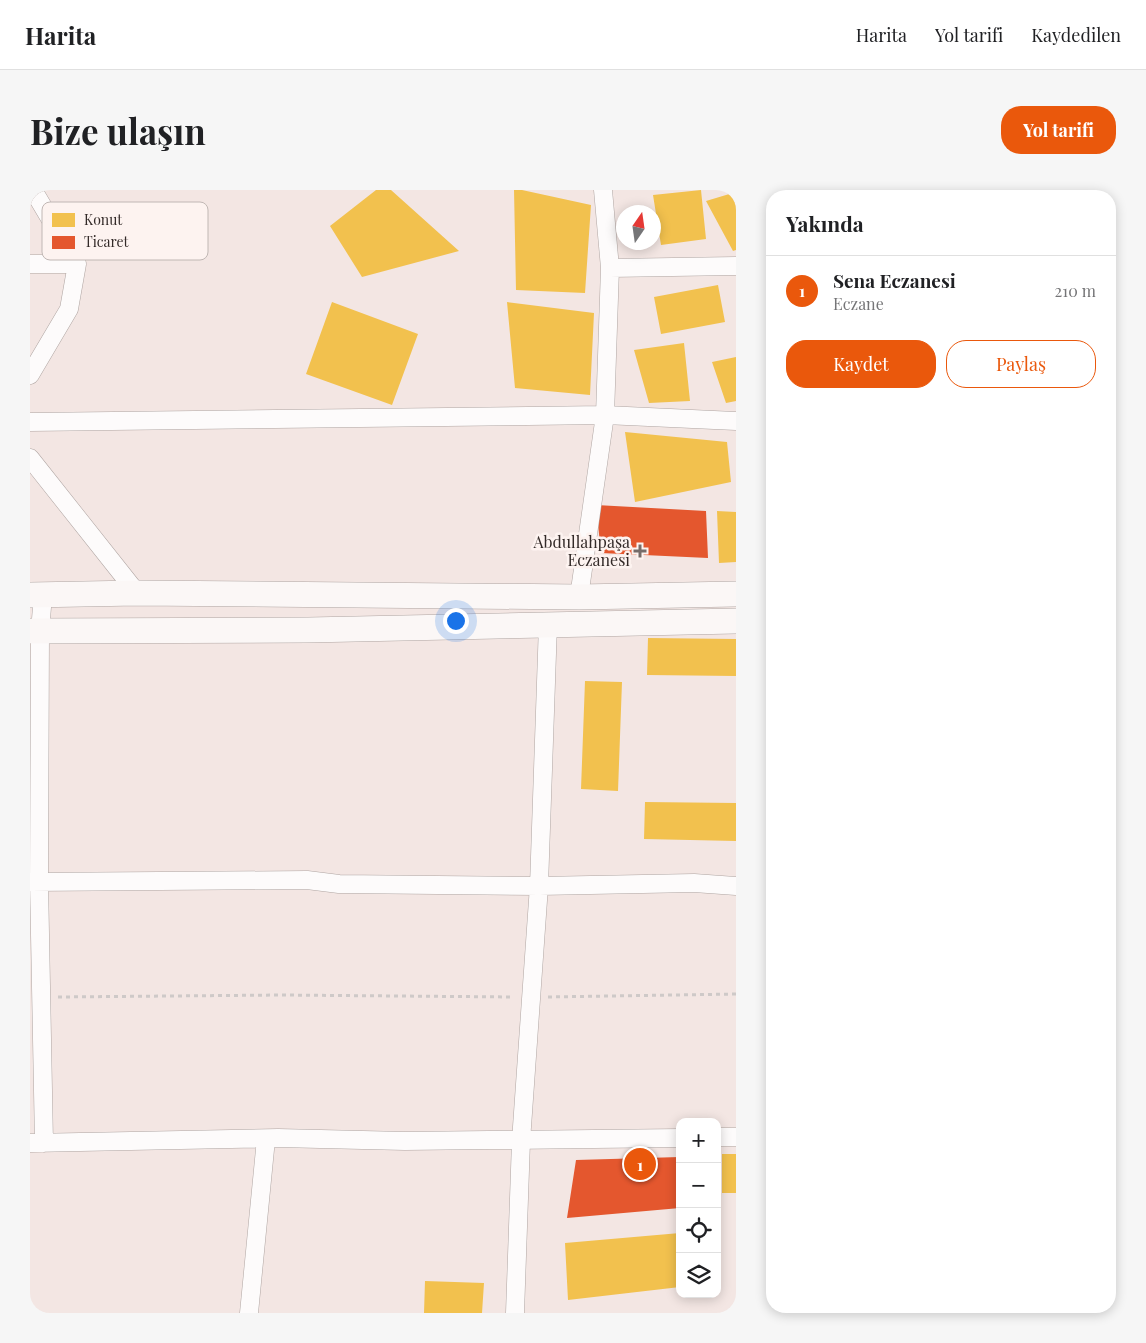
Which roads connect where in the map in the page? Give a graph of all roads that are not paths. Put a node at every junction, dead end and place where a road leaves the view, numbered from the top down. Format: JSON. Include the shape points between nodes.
{"nodes":[{"id":1,"x":33,"y":190,"type":"edge"},
{"id":2,"x":603,"y":190,"type":"edge"},
{"id":3,"x":42,"y":205,"type":"edge"},
{"id":4,"x":75,"y":260,"type":"edge"},
{"id":5,"x":30,"y":264,"type":"edge"},
{"id":6,"x":77,"y":264,"type":"junction"},
{"id":7,"x":736,"y":266,"type":"edge"},
{"id":8,"x":610,"y":268,"type":"junction"},
{"id":9,"x":30,"y":375,"type":"edge"},
{"id":10,"x":605,"y":415,"type":"junction"},
{"id":11,"x":736,"y":421,"type":"edge"},
{"id":12,"x":30,"y":422,"type":"edge"},
{"id":13,"x":30,"y":458,"type":"edge"},
{"id":14,"x":138,"y":593,"type":"junction"},
{"id":15,"x":736,"y":594,"type":"edge"},
{"id":16,"x":36,"y":595,"type":"edge"},
{"id":17,"x":579,"y":597,"type":"junction"},
{"id":18,"x":736,"y":622,"type":"edge"},
{"id":19,"x":548,"y":624,"type":"junction"},
{"id":20,"x":35,"y":631,"type":"edge"},
{"id":21,"x":35,"y":882,"type":"edge"},
{"id":22,"x":539,"y":886,"type":"junction"},
{"id":23,"x":736,"y":886,"type":"edge"},
{"id":24,"x":721,"y":1137,"type":"edge"},
{"id":25,"x":736,"y":1137,"type":"edge"},
{"id":26,"x":676,"y":1138,"type":"edge"},
{"id":27,"x":266,"y":1139,"type":"junction"},
{"id":28,"x":521,"y":1140,"type":"junction"},
{"id":29,"x":37,"y":1143,"type":"edge"},
{"id":30,"x":249,"y":1313,"type":"edge"},
{"id":31,"x":515,"y":1313,"type":"edge"}],
"edges":[{"from":1,"to":3,"type":"street"},
{"from":2,"to":8,"type":"street"},
{"from":4,"to":6,"type":"street"},
{"from":5,"to":6,"type":"street"},
{"from":6,"to":9,"type":"street","via":[[69,309]]},
{"from":7,"to":8,"type":"street"},
{"from":8,"to":10,"type":"street"},
{"from":10,"to":11,"type":"street"},
{"from":10,"to":12,"type":"street"},
{"from":10,"to":17,"type":"street"},
{"from":13,"to":14,"type":"street"},
{"from":14,"to":16,"type":"main road"},
{"from":14,"to":17,"type":"main road"},
{"from":15,"to":17,"type":"main road"},
{"from":16,"to":20,"type":"street"},
{"from":18,"to":19,"type":"main road"},
{"from":19,"to":20,"type":"main road","via":[[308,630]]},
{"from":19,"to":22,"type":"street"},
{"from":20,"to":21,"type":"street"},
{"from":21,"to":22,"type":"street","via":[[307,880],[339,884]]},
{"from":21,"to":29,"type":"street","via":[[42,997]]},
{"from":22,"to":23,"type":"street","via":[[694,883]]},
{"from":22,"to":28,"type":"street"},
{"from":24,"to":25,"type":"street"},
{"from":26,"to":28,"type":"street"},
{"from":27,"to":28,"type":"street"},
{"from":27,"to":29,"type":"street"},
{"from":27,"to":30,"type":"street"},
{"from":28,"to":31,"type":"street"}]}
